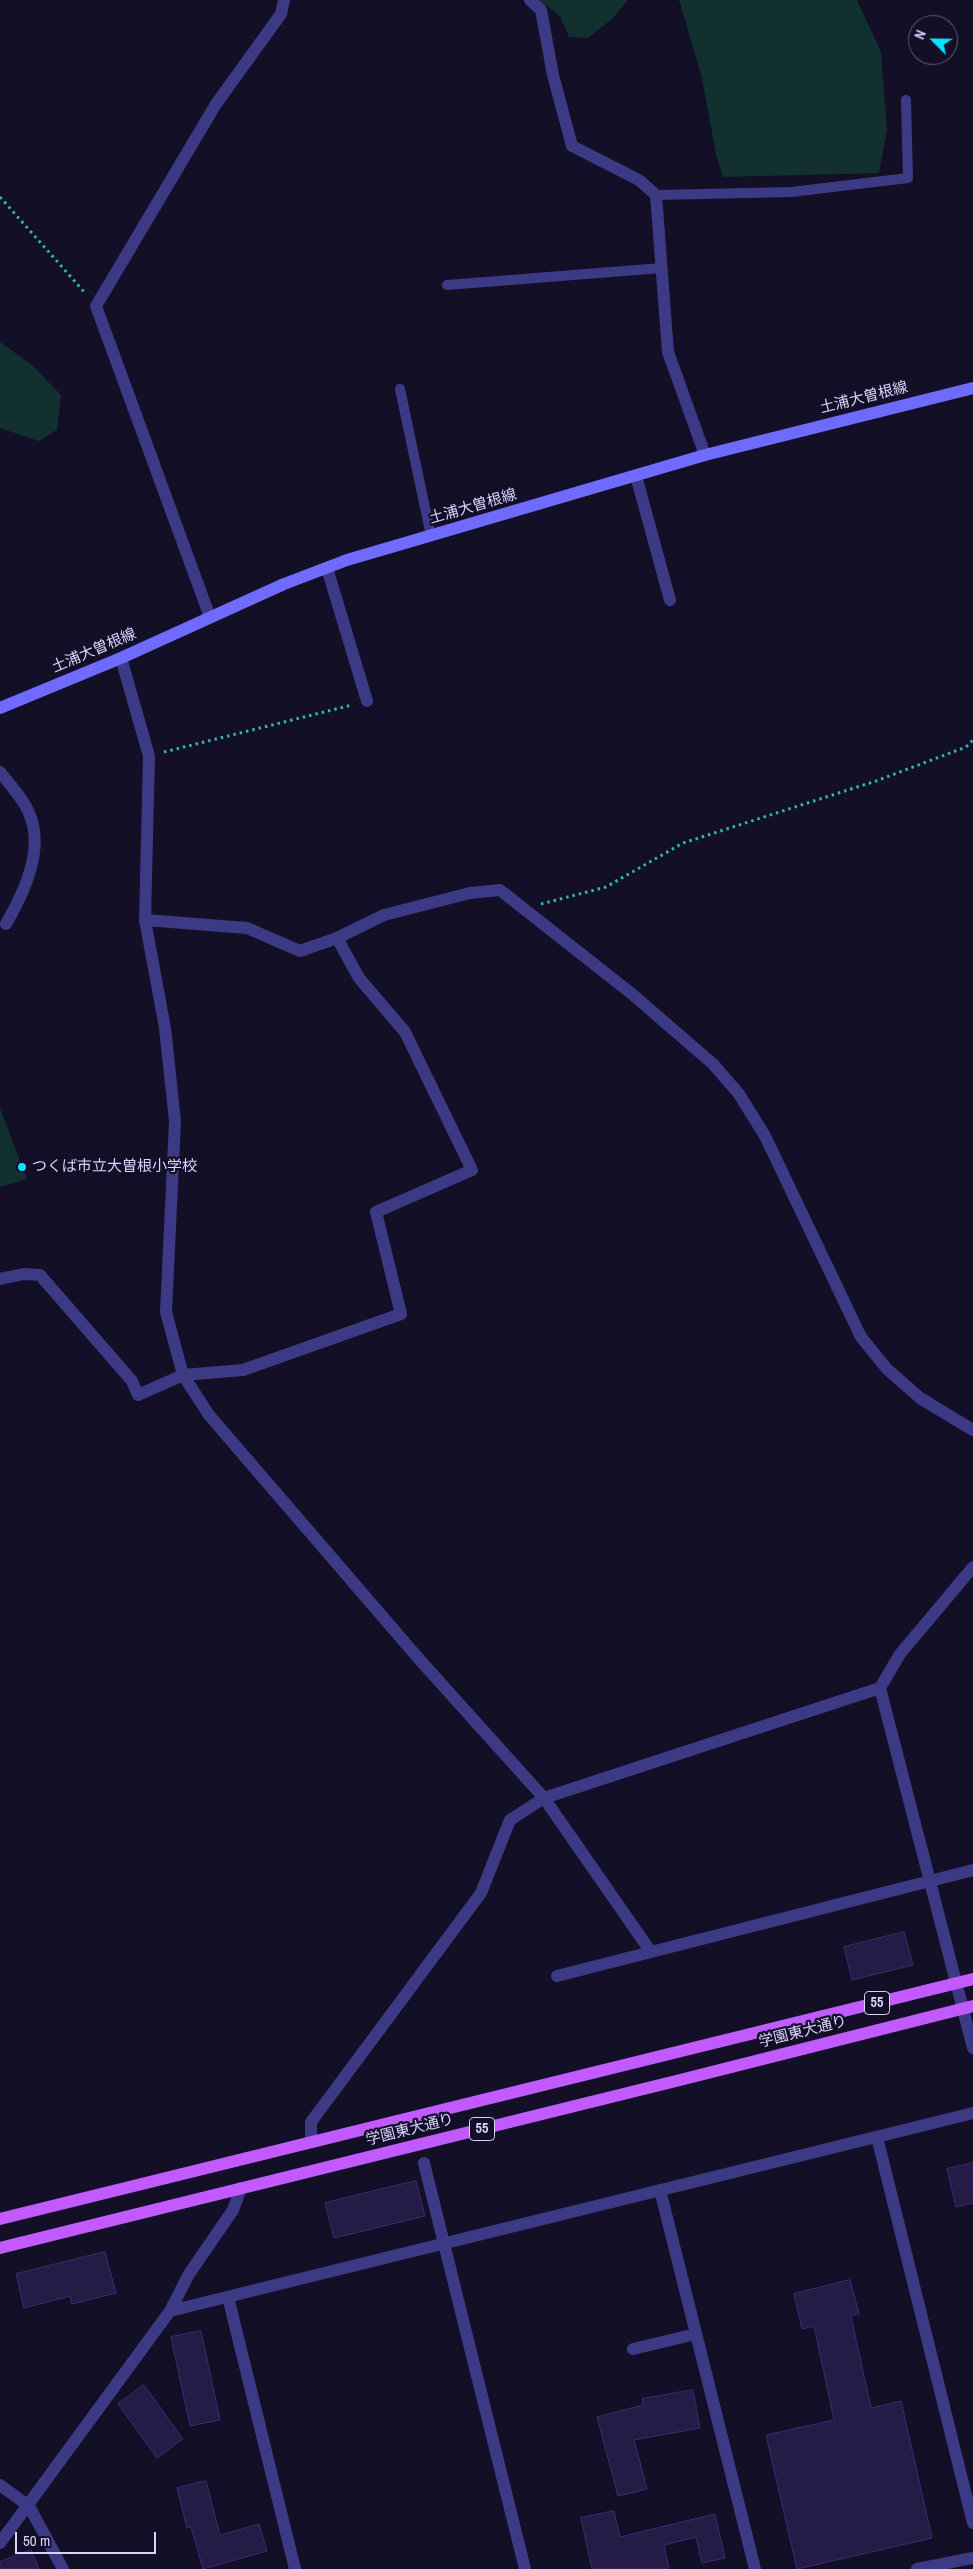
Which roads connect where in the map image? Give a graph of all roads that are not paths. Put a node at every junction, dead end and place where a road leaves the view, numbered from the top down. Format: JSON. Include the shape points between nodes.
{"nodes":[{"id":1,"x":284,"y":0,"type":"edge"},
{"id":2,"x":530,"y":0,"type":"edge"},
{"id":3,"x":906,"y":100,"type":"dead end"},
{"id":4,"x":656,"y":194,"type":"junction"},
{"id":5,"x":662,"y":268,"type":"junction"},
{"id":6,"x":447,"y":285,"type":"dead end"},
{"id":7,"x":973,"y":388,"type":"edge"},
{"id":8,"x":400,"y":389,"type":"dead end"},
{"id":9,"x":706,"y":455,"type":"junction"},
{"id":10,"x":636,"y":476,"type":"junction"},
{"id":11,"x":431,"y":536,"type":"junction"},
{"id":12,"x":327,"y":568,"type":"junction"},
{"id":13,"x":670,"y":600,"type":"dead end"},
{"id":14,"x":210,"y":617,"type":"junction"},
{"id":15,"x":121,"y":658,"type":"junction"},
{"id":16,"x":367,"y":701,"type":"road end"},
{"id":17,"x":0,"y":708,"type":"edge"},
{"id":18,"x":0,"y":772,"type":"edge"},
{"id":19,"x":145,"y":920,"type":"junction"},
{"id":20,"x":3,"y":928,"type":"edge"},
{"id":21,"x":337,"y":938,"type":"junction"},
{"id":22,"x":0,"y":1279,"type":"edge"},
{"id":23,"x":183,"y":1375,"type":"junction"},
{"id":24,"x":973,"y":1430,"type":"edge"},
{"id":25,"x":973,"y":1566,"type":"edge"},
{"id":26,"x":880,"y":1688,"type":"junction"},
{"id":27,"x":544,"y":1798,"type":"junction"},
{"id":28,"x":973,"y":1870,"type":"edge"},
{"id":29,"x":930,"y":1881,"type":"junction"},
{"id":30,"x":651,"y":1952,"type":"junction"},
{"id":31,"x":557,"y":1976,"type":"dead end"},
{"id":32,"x":973,"y":1979,"type":"edge"},
{"id":33,"x":958,"y":1983,"type":"junction"},
{"id":34,"x":968,"y":2007,"type":"edge"},
{"id":35,"x":973,"y":2048,"type":"edge"},
{"id":36,"x":973,"y":2113,"type":"edge"},
{"id":37,"x":877,"y":2137,"type":"junction"},
{"id":38,"x":311,"y":2140,"type":"junction"},
{"id":39,"x":424,"y":2163,"type":"dead end"},
{"id":40,"x":241,"y":2188,"type":"junction"},
{"id":41,"x":660,"y":2190,"type":"junction"},
{"id":42,"x":0,"y":2219,"type":"edge"},
{"id":43,"x":444,"y":2244,"type":"junction"},
{"id":44,"x":0,"y":2248,"type":"edge"},
{"id":45,"x":228,"y":2297,"type":"junction"},
{"id":46,"x":170,"y":2312,"type":"junction"},
{"id":47,"x":696,"y":2334,"type":"junction"},
{"id":48,"x":633,"y":2349,"type":"dead end"},
{"id":49,"x":0,"y":2485,"type":"edge"},
{"id":50,"x":29,"y":2506,"type":"junction"},
{"id":51,"x":973,"y":2523,"type":"edge"},
{"id":52,"x":0,"y":2543,"type":"edge"},
{"id":53,"x":973,"y":2558,"type":"edge"},
{"id":54,"x":63,"y":2569,"type":"edge"},
{"id":55,"x":295,"y":2569,"type":"edge"},
{"id":56,"x":525,"y":2569,"type":"edge"},
{"id":57,"x":755,"y":2569,"type":"edge"},
{"id":58,"x":917,"y":2569,"type":"edge"}],
"edges":[{"from":1,"to":14,"type":"street","via":[[281,14],[216,104],[96,306]]},
{"from":2,"to":4,"type":"street","via":[[541,10],[553,76],[572,146],[639,180]]},
{"from":3,"to":4,"type":"lane","via":[[908,178],[791,192]]},
{"from":4,"to":5,"type":"street"},
{"from":5,"to":6,"type":"lane"},
{"from":5,"to":9,"type":"street","via":[[668,352]]},
{"from":7,"to":9,"type":"main road","name":"土浦大曽根線"},
{"from":8,"to":11,"type":"lane"},
{"from":9,"to":10,"type":"main road","name":"土浦大曽根線"},
{"from":10,"to":11,"type":"main road","name":"土浦大曽根線"},
{"from":10,"to":13,"type":"street"},
{"from":11,"to":12,"type":"main road","name":"土浦大曽根線"},
{"from":12,"to":14,"type":"main road","name":"土浦大曽根線"},
{"from":12,"to":16,"type":"street"},
{"from":14,"to":15,"type":"main road","name":"土浦大曽根線"},
{"from":15,"to":17,"type":"main road","name":"土浦大曽根線"},
{"from":15,"to":19,"type":"street","via":[[149,756]]},
{"from":18,"to":20,"type":"street","via":[[29,813],[35,832],[30,868],[17,905]]},
{"from":19,"to":21,"type":"street","via":[[247,928],[300,951]]},
{"from":19,"to":23,"type":"street","via":[[166,1028],[174,1121],[166,1312]]},
{"from":21,"to":23,"type":"street","via":[[359,978],[405,1032],[472,1170],[376,1212],[401,1314],[244,1370]]},
{"from":21,"to":24,"type":"street","via":[[384,915],[470,893],[500,890],[524,908],[713,1064],[739,1094],[765,1136],[861,1336],[887,1369],[920,1398]]},
{"from":22,"to":23,"type":"street","via":[[24,1274],[40,1276],[132,1381],[138,1395]]},
{"from":23,"to":27,"type":"street","via":[[209,1415],[419,1659]]},
{"from":25,"to":26,"type":"street","via":[[900,1654]]},
{"from":26,"to":27,"type":"street"},
{"from":26,"to":29,"type":"street"},
{"from":27,"to":30,"type":"street"},
{"from":27,"to":38,"type":"street","via":[[510,1820],[481,1893],[316,2114],[311,2122]]},
{"from":28,"to":29,"type":"street"},
{"from":29,"to":30,"type":"street"},
{"from":29,"to":33,"type":"street"},
{"from":30,"to":31,"type":"street"},
{"from":32,"to":33,"type":"main road","name":"学園東大通り","number":"55"},
{"from":33,"to":34,"type":"street"},
{"from":33,"to":38,"type":"main road","name":"学園東大通り","number":"55","via":[[628,2066]]},
{"from":34,"to":35,"type":"street"},
{"from":34,"to":40,"type":"main road","name":"学園東大通り","number":"55"},
{"from":36,"to":37,"type":"street"},
{"from":37,"to":41,"type":"street"},
{"from":37,"to":51,"type":"street"},
{"from":38,"to":42,"type":"main road","name":"学園東大通り","number":"55"},
{"from":39,"to":43,"type":"street"},
{"from":40,"to":44,"type":"main road","name":"学園東大通り","number":"55"},
{"from":40,"to":46,"type":"street","via":[[233,2210],[189,2274]]},
{"from":41,"to":43,"type":"street"},
{"from":41,"to":47,"type":"street"},
{"from":43,"to":45,"type":"street"},
{"from":43,"to":56,"type":"street"},
{"from":45,"to":46,"type":"street"},
{"from":45,"to":55,"type":"street"},
{"from":46,"to":50,"type":"street"},
{"from":47,"to":48,"type":"street"},
{"from":47,"to":57,"type":"street"},
{"from":49,"to":50,"type":"street"},
{"from":50,"to":52,"type":"street"},
{"from":50,"to":54,"type":"street"},
{"from":53,"to":58,"type":"street"}]}
